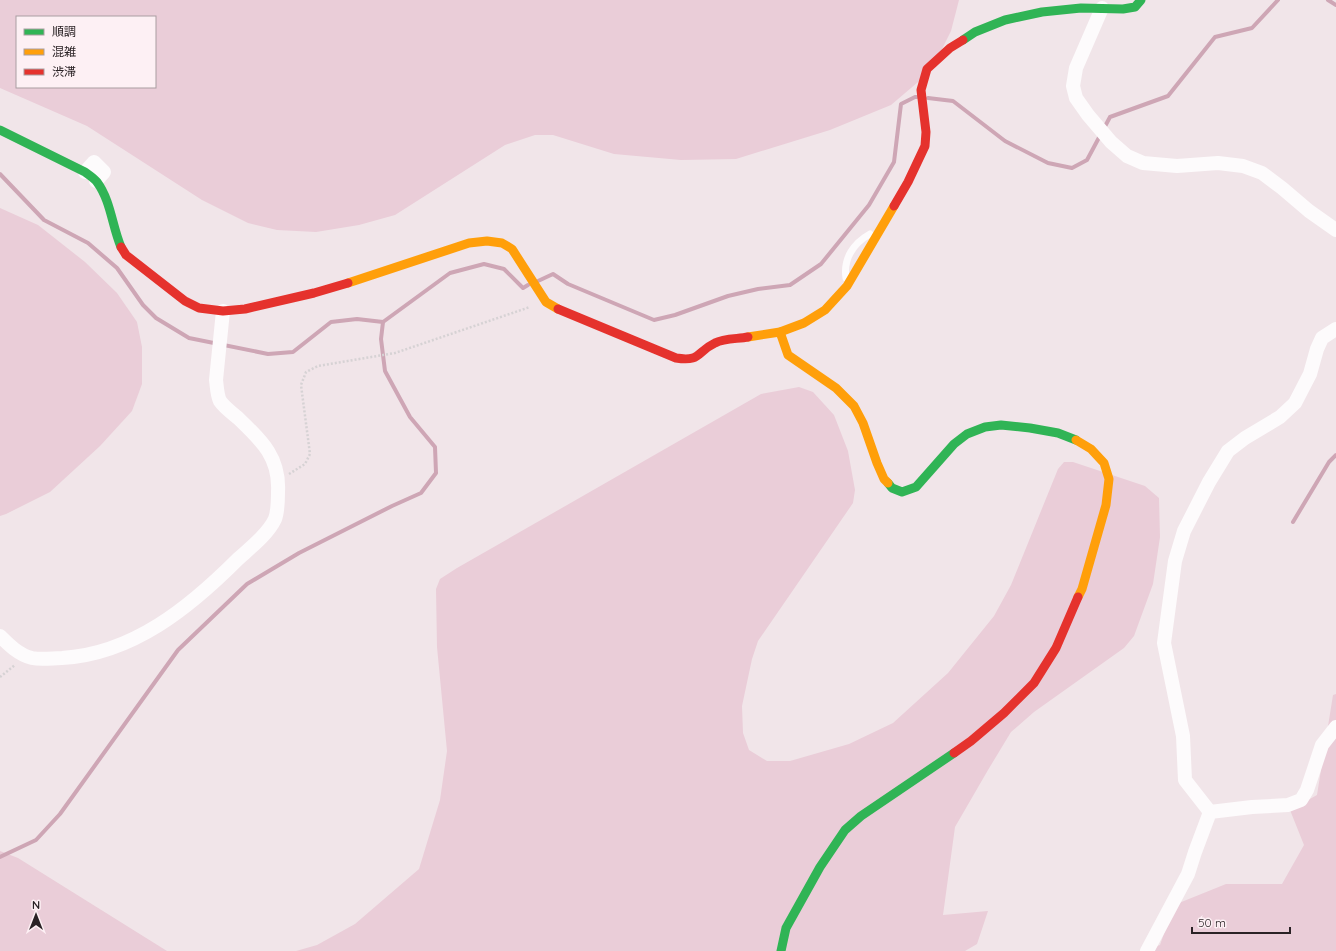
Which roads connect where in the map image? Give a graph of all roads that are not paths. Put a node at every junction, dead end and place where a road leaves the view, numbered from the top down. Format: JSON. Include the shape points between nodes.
{"nodes":[{"id":1,"x":1141,"y":0,"type":"edge"},
{"id":2,"x":1102,"y":8,"type":"junction"},
{"id":3,"x":0,"y":130,"type":"edge"},
{"id":4,"x":85,"y":172,"type":"joint"},
{"id":5,"x":96,"y":181,"type":"joint"},
{"id":6,"x":1336,"y":230,"type":"edge"},
{"id":7,"x":879,"y":232,"type":"junction"},
{"id":8,"x":847,"y":286,"type":"junction"},
{"id":9,"x":223,"y":311,"type":"junction"},
{"id":10,"x":1336,"y":329,"type":"edge"},
{"id":11,"x":780,"y":332,"type":"junction"},
{"id":12,"x":0,"y":636,"type":"edge"},
{"id":13,"x":1336,"y":727,"type":"edge"},
{"id":14,"x":1210,"y":812,"type":"junction"},
{"id":15,"x":781,"y":951,"type":"edge"},
{"id":16,"x":1147,"y":951,"type":"edge"}],
"edges":[{"from":1,"to":2,"type":"street","via":[[1134,7]]},
{"from":2,"to":6,"type":"street","via":[[1076,68],[1073,86],[1076,98],[1088,115],[1126,156],[1143,163],[1177,166],[1218,163],[1243,166],[1262,172]]},
{"from":2,"to":7,"type":"street","via":[[1042,12],[1005,20],[975,32],[950,48],[927,69],[921,90],[925,146]]},
{"from":3,"to":4,"type":"street"},
{"from":4,"to":5,"type":"street","via":[[94,162],[104,172]]},
{"from":5,"to":9,"type":"street","via":[[102,191],[120,246],[126,255],[198,308]]},
{"from":7,"to":8,"type":"street"},
{"from":7,"to":8,"type":"lane","via":[[874,232],[860,241],[850,254],[846,261]]},
{"from":8,"to":11,"type":"street","via":[[825,310],[804,323]]},
{"from":9,"to":11,"type":"street","via":[[245,309],[314,293],[469,243],[487,241],[502,243],[512,249],[546,302],[676,358],[687,361],[695,359],[716,342]]},
{"from":9,"to":12,"type":"street","via":[[217,391],[220,402],[260,438],[272,456],[278,474],[275,518],[262,536],[186,606],[158,626],[129,641],[99,652],[49,659],[33,658],[18,652]]},
{"from":10,"to":14,"type":"street","via":[[1322,338],[1310,374],[1295,403],[1280,417],[1228,451],[1184,531],[1175,561],[1164,643],[1183,736],[1185,780]]},
{"from":11,"to":15,"type":"street","via":[[788,355],[836,388],[854,406],[877,463],[892,488],[902,492],[916,487],[954,444],[967,434],[985,427],[1001,425],[1058,433],[1077,440],[1091,449],[1104,463],[1109,479],[1106,505],[1082,589],[1056,648],[1034,683],[971,741],[861,816],[846,830],[805,892],[786,928]]},
{"from":13,"to":14,"type":"street","via":[[1322,746],[1308,790],[1301,800],[1288,805]]},
{"from":14,"to":16,"type":"street","via":[[1188,874]]}]}
